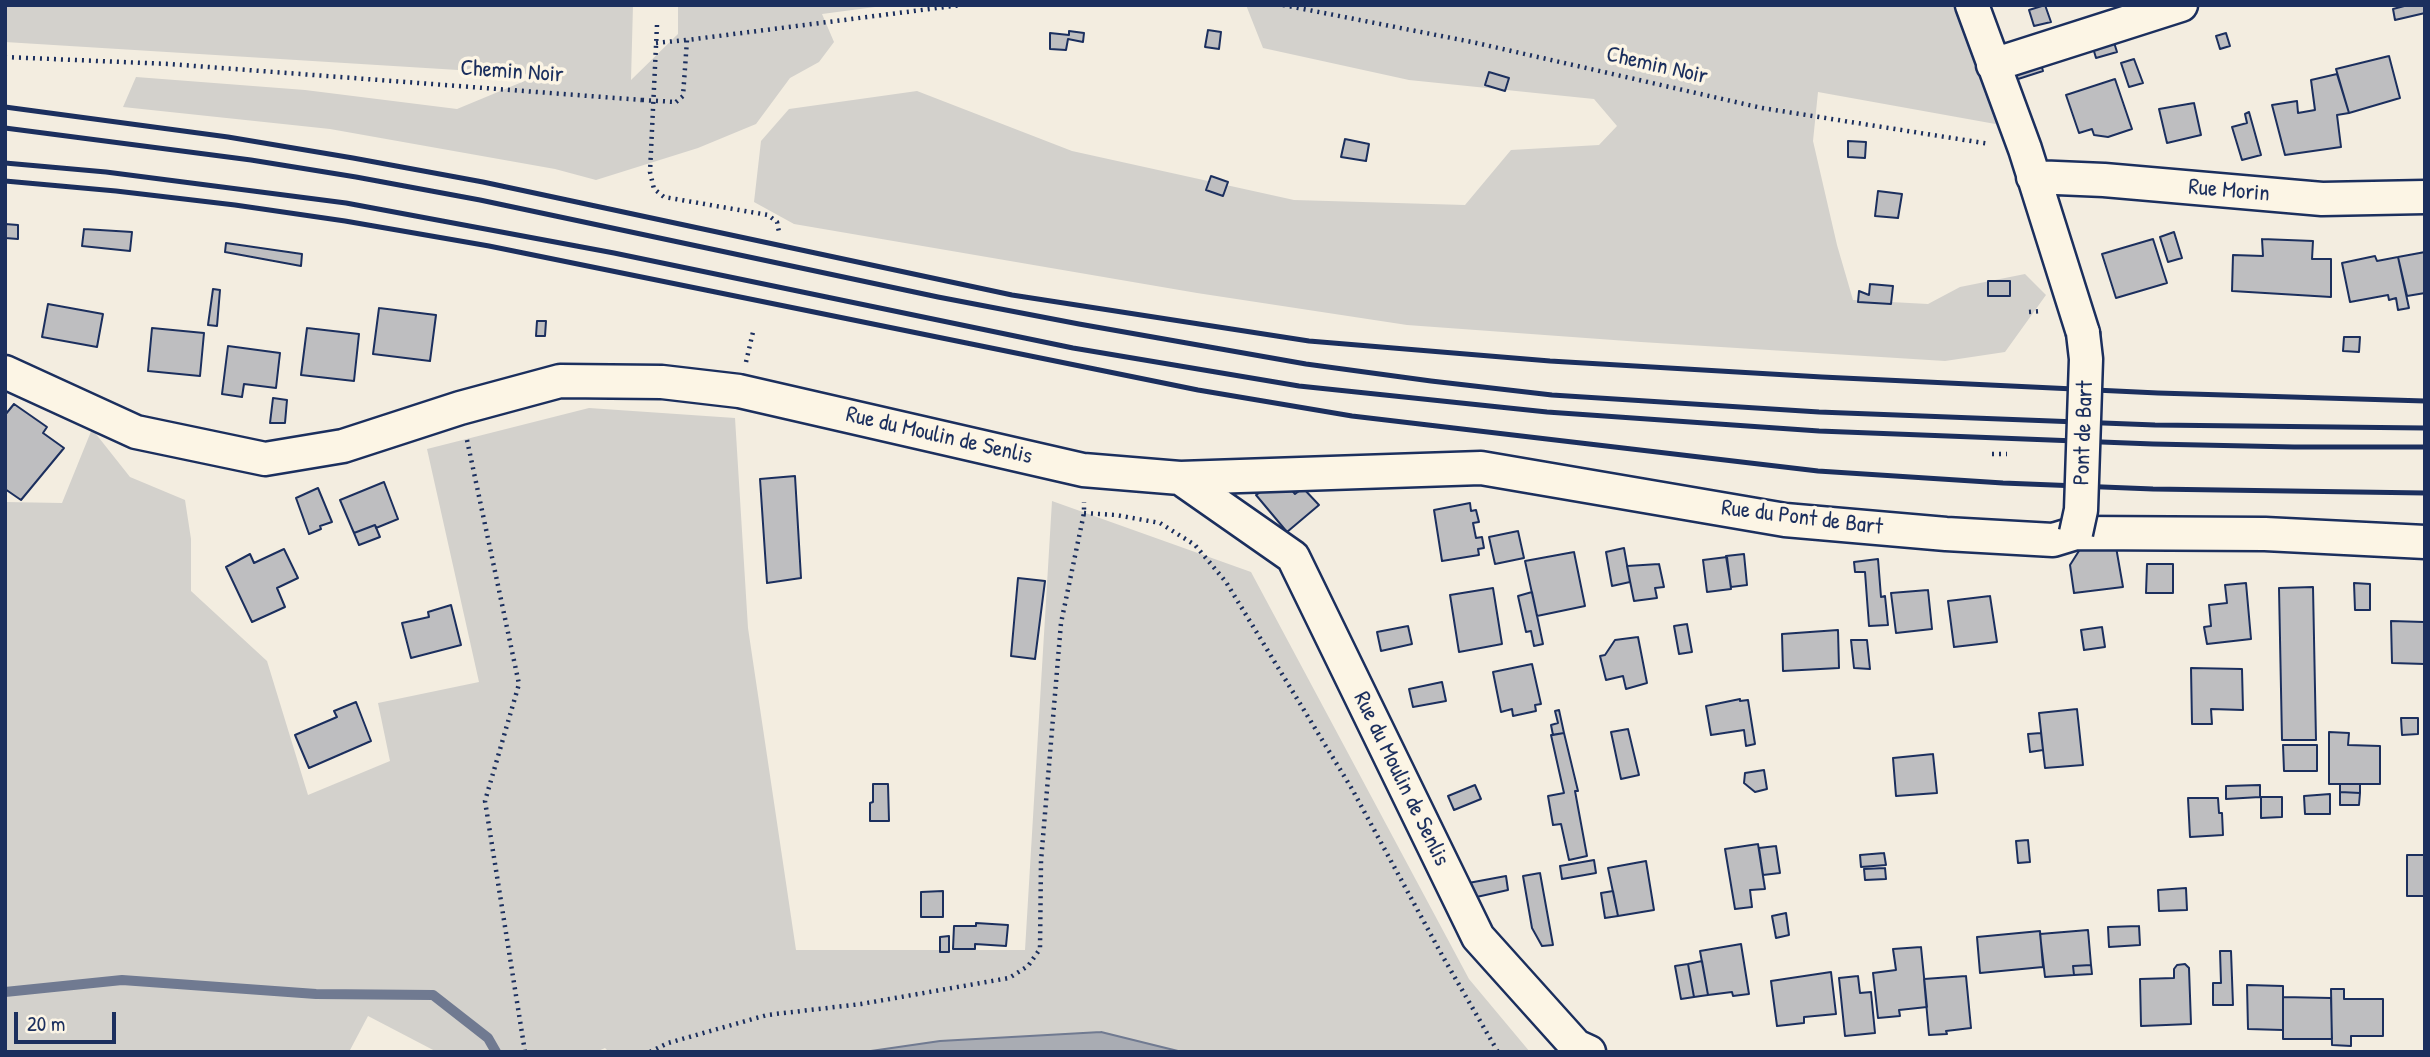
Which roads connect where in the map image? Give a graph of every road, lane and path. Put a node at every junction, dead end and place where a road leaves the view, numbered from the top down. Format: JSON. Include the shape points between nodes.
{"nodes":[{"id":1,"x":961,"y":5,"type":"edge"},
{"id":2,"x":1283,"y":5,"type":"edge"},
{"id":3,"x":1972,"y":5,"type":"edge"},
{"id":4,"x":2181,"y":5,"type":"edge"},
{"id":5,"x":657,"y":25,"type":"dead end"},
{"id":6,"x":687,"y":40,"type":"junction"},
{"id":7,"x":656,"y":43,"type":"junction"},
{"id":8,"x":5,"y":57,"type":"edge"},
{"id":9,"x":1993,"y":65,"type":"junction"},
{"id":10,"x":639,"y":99,"type":"junction"},
{"id":11,"x":653,"y":102,"type":"junction"},
{"id":12,"x":2029,"y":163,"type":"junction"},
{"id":13,"x":2425,"y":197,"type":"edge"},
{"id":14,"x":779,"y":232,"type":"dead end"},
{"id":15,"x":5,"y":372,"type":"edge"},
{"id":16,"x":460,"y":408,"type":"junction"},
{"id":17,"x":1992,"y":454,"type":"dead end"},
{"id":18,"x":2007,"y":454,"type":"dead end"},
{"id":19,"x":1180,"y":478,"type":"junction"},
{"id":20,"x":2076,"y":533,"type":"junction"},
{"id":21,"x":2425,"y":542,"type":"edge"},
{"id":22,"x":525,"y":1052,"type":"edge"},
{"id":23,"x":650,"y":1052,"type":"edge"},
{"id":24,"x":1498,"y":1052,"type":"edge"},
{"id":25,"x":1589,"y":1052,"type":"edge"}],
"edges":[{"from":1,"to":6,"type":"path"},
{"from":2,"to":12,"type":"path","name":"Chemin Noir"},
{"from":3,"to":9,"type":"street"},
{"from":4,"to":9,"type":"street"},
{"from":5,"to":7,"type":"path"},
{"from":6,"to":7,"type":"path"},
{"from":6,"to":10,"type":"path","name":"Chemin Noir","bridge":true,"via":[[683,96],[677,102]]},
{"from":7,"to":11,"type":"path"},
{"from":8,"to":10,"type":"path","name":"Chemin Noir","via":[[169,64]]},
{"from":9,"to":12,"type":"street"},
{"from":10,"to":11,"type":"path"},
{"from":11,"to":14,"type":"path","via":[[650,172],[654,189],[664,197],[768,215],[777,222]]},
{"from":12,"to":13,"type":"street","name":"Rue Morin","via":[[2104,180],[2322,199]]},
{"from":12,"to":20,"type":"street","name":"Pont de Bart","bridge":true,"via":[[2086,359],[2081,510]]},
{"from":15,"to":16,"type":"street","name":"Rue du Moulin de Senlis","via":[[136,432],[265,459],[343,446]]},
{"from":16,"to":19,"type":"street","name":"Rue du Moulin de Senlis","via":[[560,381],[662,382],[739,391],[1083,470]]},
{"from":16,"to":22,"type":"path","via":[[519,684],[485,801]]},
{"from":17,"to":18,"type":"path"},
{"from":19,"to":20,"type":"street","name":"Rue du Pont de Bart","via":[[1481,468],[1785,520],[2053,540]]},
{"from":19,"to":25,"type":"street","name":"Rue du Moulin de Senlis","via":[[1293,557],[1478,937],[1576,1046]]},
{"from":20,"to":21,"type":"street","name":"Rue du Pont de Bart","via":[[2265,534]]},
{"from":23,"to":24,"type":"path","via":[[767,1015],[1009,978],[1028,966],[1040,950],[1041,861],[1061,623],[1084,513],[1160,523],[1195,545],[1226,582],[1352,789]]}]}
